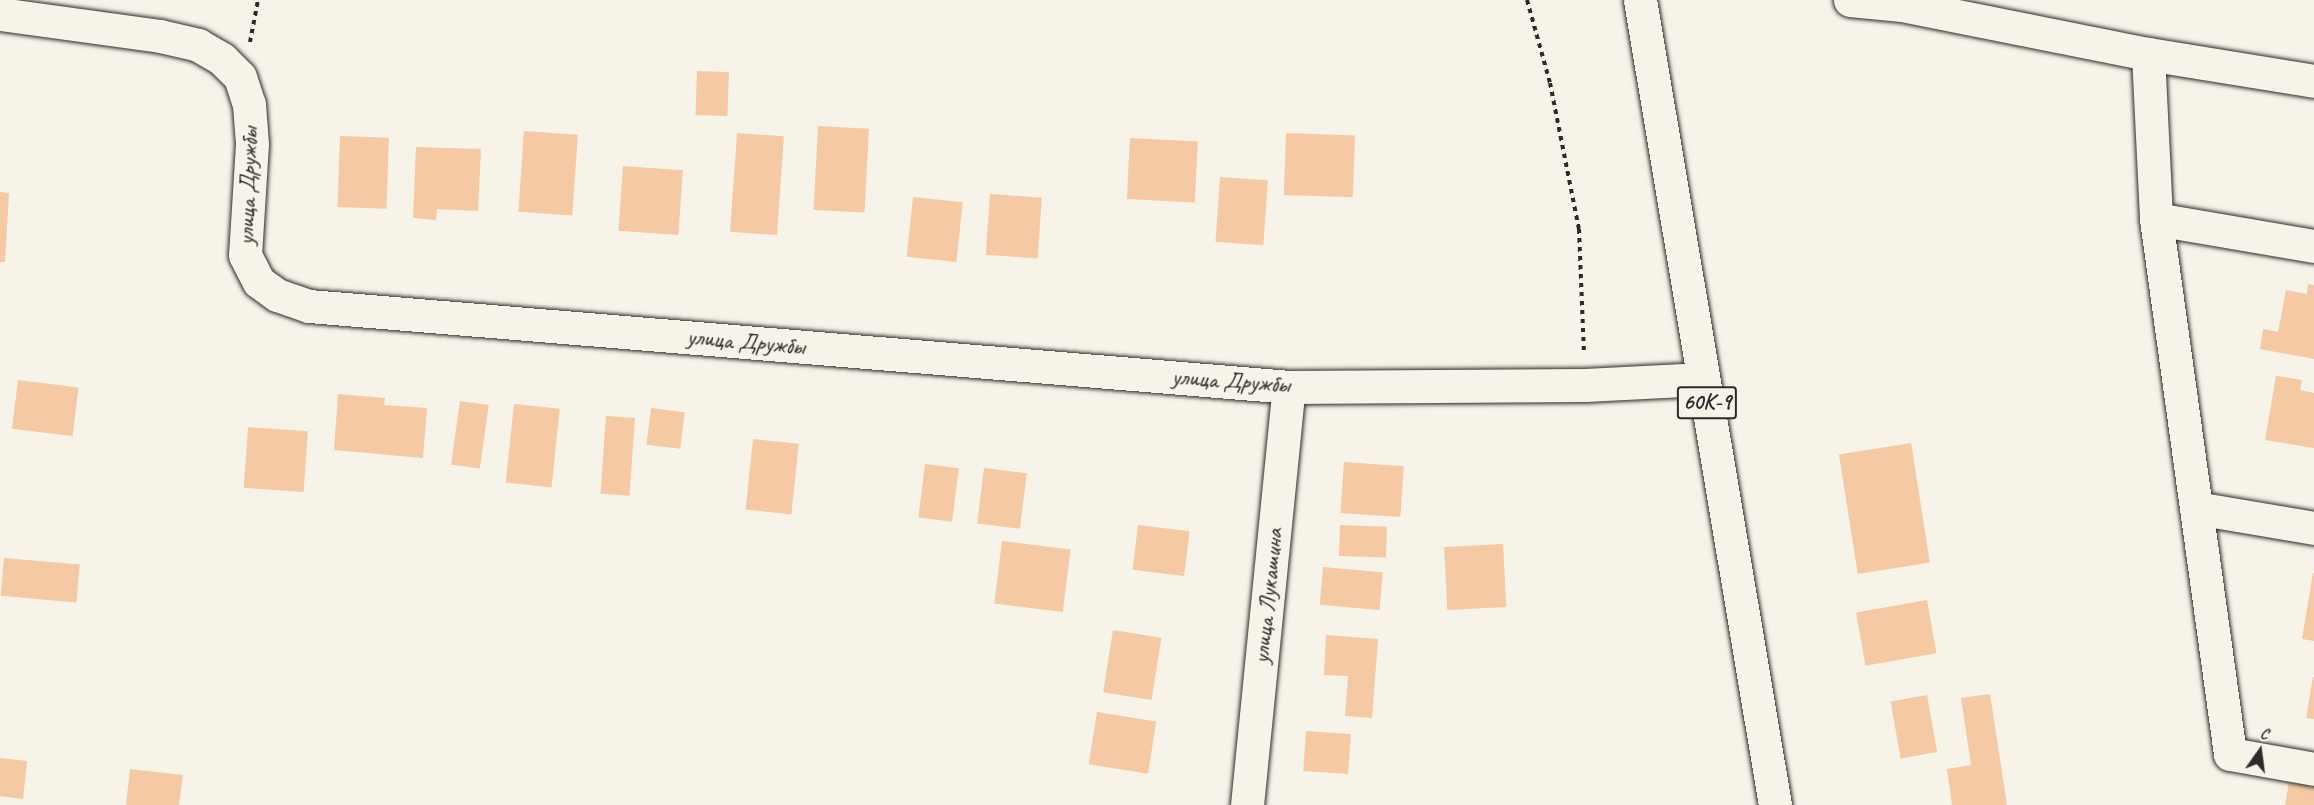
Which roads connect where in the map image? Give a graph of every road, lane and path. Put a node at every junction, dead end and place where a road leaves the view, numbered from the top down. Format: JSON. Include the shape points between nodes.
{"nodes":[{"id":1,"x":1527,"y":0,"type":"edge"},
{"id":2,"x":1640,"y":0,"type":"edge"},
{"id":3,"x":1850,"y":0,"type":"edge"},
{"id":4,"x":0,"y":14,"type":"edge"},
{"id":5,"x":2148,"y":54,"type":"junction"},
{"id":6,"x":2314,"y":81,"type":"edge"},
{"id":7,"x":2156,"y":219,"type":"junction"},
{"id":8,"x":2314,"y":246,"type":"edge"},
{"id":9,"x":1703,"y":379,"type":"junction"},
{"id":10,"x":1585,"y":385,"type":"junction"},
{"id":11,"x":1289,"y":387,"type":"junction"},
{"id":12,"x":2196,"y":508,"type":"junction"},
{"id":13,"x":2314,"y":528,"type":"edge"},
{"id":14,"x":2314,"y":769,"type":"edge"},
{"id":15,"x":1246,"y":805,"type":"edge"},
{"id":16,"x":1775,"y":805,"type":"edge"}],
"edges":[{"from":1,"to":10,"type":"path","via":[[1550,83],[1579,229]]},
{"from":2,"to":9,"type":"street","number":"60К-9"},
{"from":3,"to":5,"type":"street","via":[[1902,5]]},
{"from":4,"to":11,"type":"street","name":"улица Дружбы","via":[[160,36],[198,45],[222,59],[240,77],[249,104],[252,144],[245,255],[260,282],[277,295],[309,306]]},
{"from":5,"to":6,"type":"street"},
{"from":5,"to":7,"type":"street"},
{"from":7,"to":8,"type":"street"},
{"from":7,"to":12,"type":"street"},
{"from":9,"to":10,"type":"street","name":"улица Дружбы"},
{"from":9,"to":16,"type":"street","number":"60К-9"},
{"from":10,"to":11,"type":"street","name":"улица Дружбы"},
{"from":11,"to":15,"type":"street","name":"улица Лукашина"},
{"from":12,"to":13,"type":"street"},
{"from":12,"to":14,"type":"street","via":[[2230,754]]}]}
